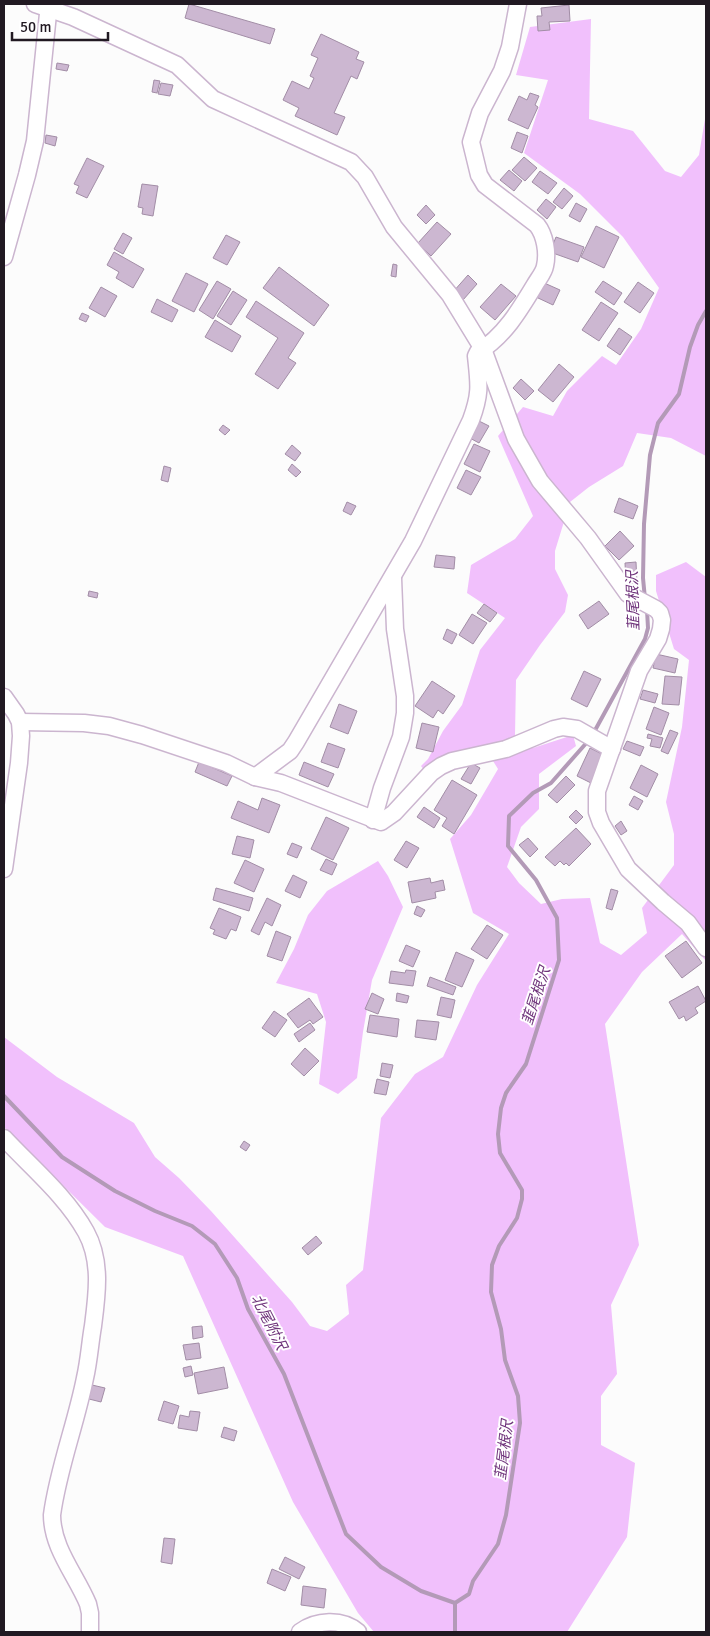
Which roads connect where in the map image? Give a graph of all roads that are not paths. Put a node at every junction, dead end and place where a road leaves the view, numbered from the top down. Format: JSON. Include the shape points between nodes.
{"nodes":[{"id":1,"x":518,"y":4,"type":"edge"},
{"id":2,"x":44,"y":5,"type":"edge"},
{"id":3,"x":4,"y":257,"type":"edge"},
{"id":4,"x":482,"y":349,"type":"junction"},
{"id":5,"x":393,"y":576,"type":"junction"},
{"id":6,"x":4,"y":697,"type":"edge"},
{"id":7,"x":20,"y":722,"type":"junction"},
{"id":8,"x":606,"y":746,"type":"junction"},
{"id":9,"x":255,"y":777,"type":"junction"},
{"id":10,"x":373,"y":820,"type":"junction"},
{"id":11,"x":4,"y":868,"type":"edge"},
{"id":12,"x":706,"y":948,"type":"edge"},
{"id":13,"x":4,"y":1138,"type":"edge"},
{"id":14,"x":90,"y":1632,"type":"edge"},
{"id":15,"x":300,"y":1632,"type":"edge"},
{"id":16,"x":358,"y":1632,"type":"edge"}],
"edges":[{"from":1,"to":4,"type":"street","via":[[502,71],[480,114],[471,142],[479,176],[486,185],[543,233],[545,267],[501,334]]},
{"from":2,"to":3,"type":"street","via":[[35,141]]},
{"from":2,"to":4,"type":"street","via":[[177,65],[213,99],[351,162],[365,177],[394,227],[450,295]]},
{"from":4,"to":5,"type":"street","via":[[476,356],[479,388],[471,420]]},
{"from":4,"to":8,"type":"street","via":[[516,439],[540,481],[588,538],[628,594],[656,609],[662,620],[658,639],[639,671]]},
{"from":5,"to":9,"type":"street","via":[[290,751]]},
{"from":5,"to":10,"type":"street","via":[[405,696],[404,723]]},
{"from":6,"to":7,"type":"street"},
{"from":7,"to":9,"type":"street","via":[[108,726],[226,763]]},
{"from":7,"to":11,"type":"street","via":[[19,763]]},
{"from":8,"to":10,"type":"street","via":[[584,732],[571,728],[554,729],[506,749],[446,764],[431,773],[394,813],[381,822]]},
{"from":8,"to":12,"type":"street","via":[[596,800],[601,823],[628,868],[688,923]]},
{"from":9,"to":10,"type":"street","via":[[281,783]]},
{"from":13,"to":14,"type":"street","via":[[75,1215],[93,1248],[97,1269],[97,1297],[86,1377],[52,1515],[57,1545],[88,1604]]},
{"from":15,"to":16,"type":"street","via":[[326,1622],[338,1623]]}]}
